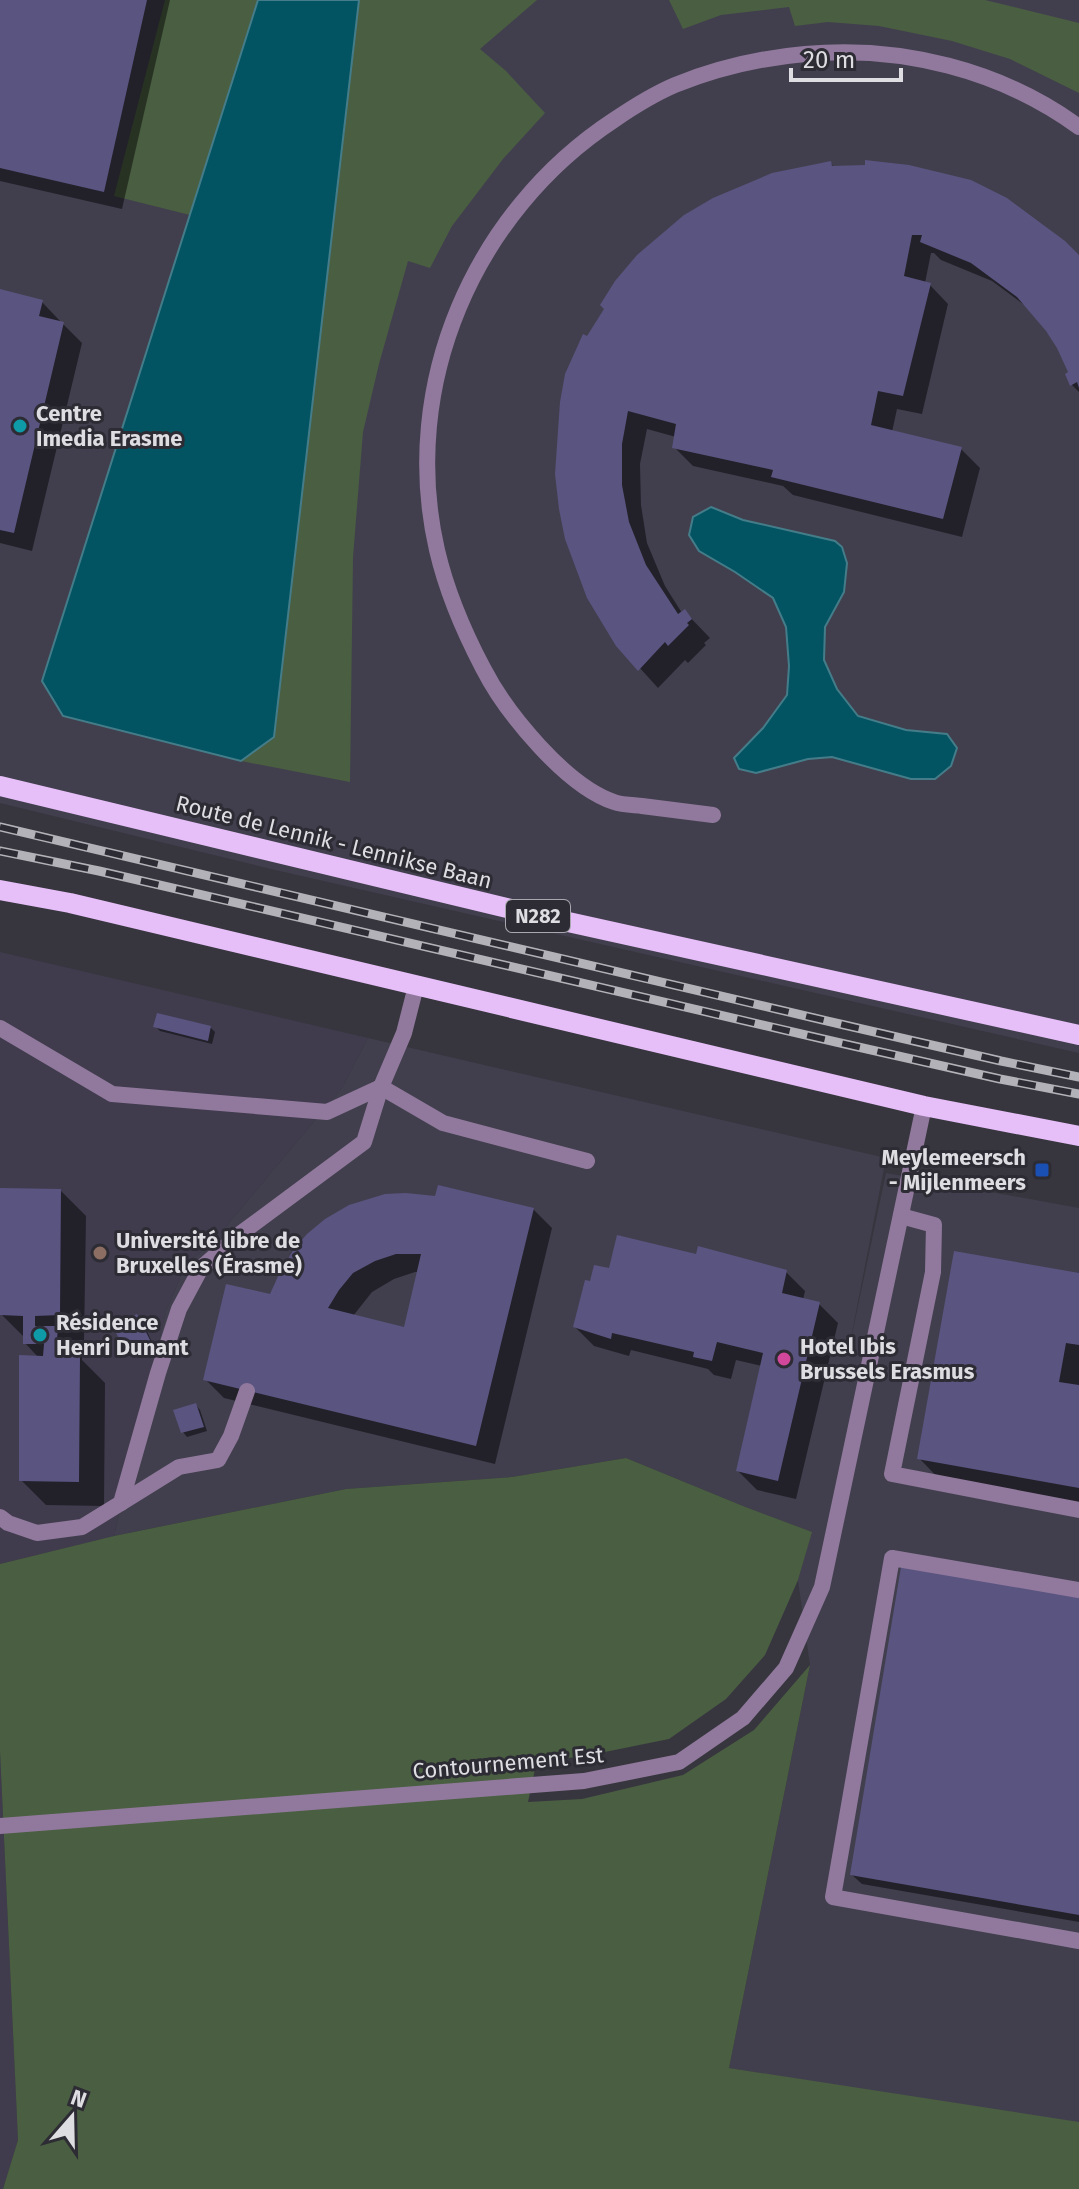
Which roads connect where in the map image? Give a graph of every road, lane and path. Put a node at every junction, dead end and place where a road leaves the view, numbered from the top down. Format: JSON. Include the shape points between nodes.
{"nodes":[{"id":1,"x":1079,"y":127,"type":"edge"},
{"id":2,"x":0,"y":786,"type":"edge"},
{"id":3,"x":713,"y":815,"type":"dead end"},
{"id":4,"x":0,"y":890,"type":"edge"},
{"id":5,"x":416,"y":986,"type":"junction"},
{"id":6,"x":0,"y":1028,"type":"edge"},
{"id":7,"x":1079,"y":1035,"type":"edge"},
{"id":8,"x":381,"y":1087,"type":"junction"},
{"id":9,"x":924,"y":1106,"type":"junction"},
{"id":10,"x":1079,"y":1136,"type":"edge"},
{"id":11,"x":587,"y":1161,"type":"dead end"},
{"id":12,"x":901,"y":1216,"type":"junction"},
{"id":13,"x":247,"y":1391,"type":"dead end"},
{"id":14,"x":121,"y":1503,"type":"junction"},
{"id":15,"x":1079,"y":1510,"type":"edge"},
{"id":16,"x":0,"y":1517,"type":"edge"},
{"id":17,"x":1079,"y":1590,"type":"edge"},
{"id":18,"x":0,"y":1826,"type":"edge"},
{"id":19,"x":1079,"y":1941,"type":"edge"}],
"edges":[{"from":1,"to":3,"type":"street","via":[[1019,91],[921,59],[834,51],[727,67],[674,86],[591,135],[524,199],[472,278],[439,370],[428,461],[436,548],[462,628],[513,715],[575,781],[615,802]]},
{"from":2,"to":7,"type":"main road","name":"Route de Lennik - Lennikse Baan","number":"N282","via":[[532,914]]},
{"from":4,"to":5,"type":"main road"},
{"from":5,"to":8,"type":"street","via":[[404,1033]]},
{"from":5,"to":9,"type":"main road"},
{"from":6,"to":8,"type":"street","via":[[112,1094],[327,1112]]},
{"from":8,"to":11,"type":"street","via":[[443,1123]]},
{"from":8,"to":14,"type":"street","via":[[364,1142],[201,1268],[179,1309]]},
{"from":9,"to":10,"type":"main road"},
{"from":9,"to":12,"type":"street","name":"Contournement Est"},
{"from":12,"to":15,"type":"street","via":[[934,1225],[933,1272],[892,1474]]},
{"from":12,"to":18,"type":"street","name":"Contournement Est","via":[[822,1587],[786,1668],[743,1718],[679,1762],[584,1781]]},
{"from":13,"to":14,"type":"street","via":[[218,1460],[179,1467]]},
{"from":14,"to":16,"type":"street","via":[[82,1527],[37,1533]]},
{"from":17,"to":19,"type":"street","via":[[892,1558],[833,1897]]}]}
